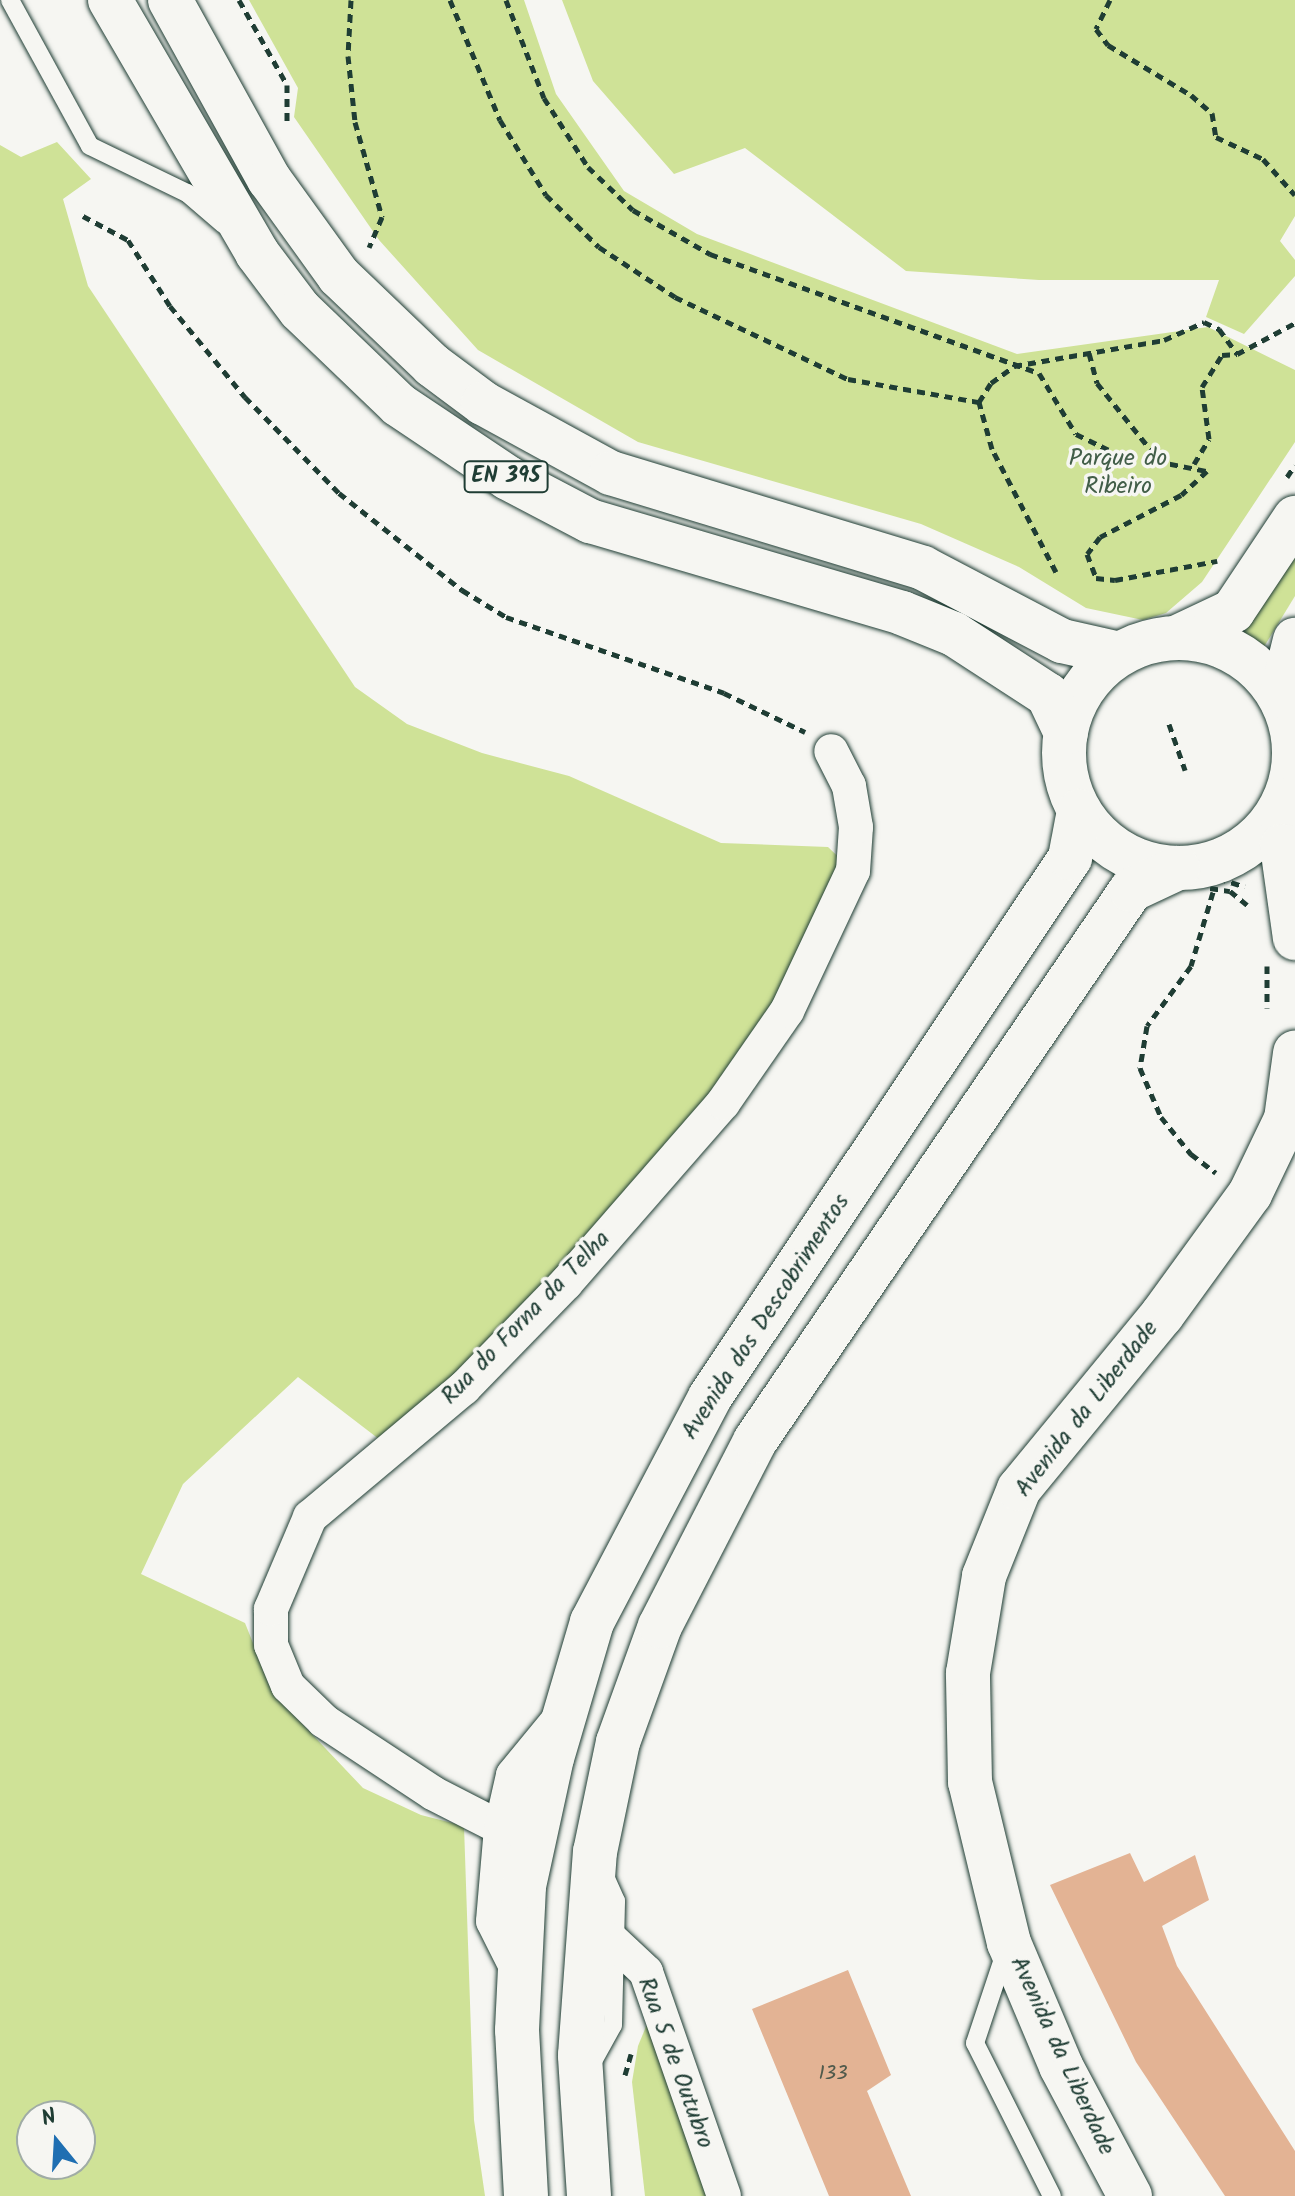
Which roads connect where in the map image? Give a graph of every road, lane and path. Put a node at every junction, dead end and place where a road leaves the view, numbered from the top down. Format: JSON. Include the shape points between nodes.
{"nodes":[{"id":1,"x":10,"y":0,"type":"edge"},
{"id":2,"x":110,"y":0,"type":"edge"},
{"id":3,"x":170,"y":0,"type":"edge"},
{"id":4,"x":239,"y":0,"type":"edge"},
{"id":5,"x":351,"y":0,"type":"edge"},
{"id":6,"x":450,"y":0,"type":"edge"},
{"id":7,"x":506,"y":0,"type":"edge"},
{"id":8,"x":1110,"y":0,"type":"edge"},
{"id":9,"x":293,"y":135,"type":"dead end"},
{"id":10,"x":1295,"y":195,"type":"edge"},
{"id":11,"x":83,"y":216,"type":"dead end"},
{"id":12,"x":359,"y":240,"type":"dead end"},
{"id":13,"x":367,"y":251,"type":"junction"},
{"id":14,"x":257,"y":253,"type":"junction"},
{"id":15,"x":377,"y":262,"type":"dead end"},
{"id":16,"x":1295,"y":323,"type":"edge"},
{"id":17,"x":1089,"y":353,"type":"junction"},
{"id":18,"x":1237,"y":354,"type":"junction"},
{"id":19,"x":1014,"y":366,"type":"junction"},
{"id":20,"x":979,"y":402,"type":"junction"},
{"id":21,"x":1194,"y":464,"type":"junction"},
{"id":22,"x":1163,"y":465,"type":"junction"},
{"id":23,"x":1295,"y":465,"type":"edge"},
{"id":24,"x":1286,"y":504,"type":"edge"},
{"id":25,"x":1056,"y":572,"type":"dead end"},
{"id":26,"x":1252,"y":581,"type":"junction"},
{"id":27,"x":1178,"y":637,"type":"junction"},
{"id":28,"x":1295,"y":640,"type":"edge"},
{"id":29,"x":1120,"y":654,"type":"junction"},
{"id":30,"x":1281,"y":696,"type":"junction"},
{"id":31,"x":1169,"y":724,"type":"dead end"},
{"id":32,"x":1066,"y":733,"type":"junction"},
{"id":33,"x":831,"y":751,"type":"joint"},
{"id":34,"x":1185,"y":770,"type":"dead end"},
{"id":35,"x":1285,"y":800,"type":"junction"},
{"id":36,"x":1079,"y":811,"type":"junction"},
{"id":37,"x":1203,"y":877,"type":"junction"},
{"id":38,"x":1271,"y":922,"type":"edge"},
{"id":39,"x":1267,"y":1008,"type":"dead end"},
{"id":40,"x":1295,"y":1053,"type":"edge"},
{"id":41,"x":1250,"y":1194,"type":"junction"},
{"id":42,"x":565,"y":1712,"type":"junction"},
{"id":43,"x":501,"y":1828,"type":"junction"},
{"id":44,"x":595,"y":1852,"type":"junction"},
{"id":45,"x":612,"y":1940,"type":"junction"},
{"id":46,"x":1009,"y":1943,"type":"junction"},
{"id":47,"x":520,"y":1975,"type":"junction"},
{"id":48,"x":637,"y":2038,"type":"dead end"},
{"id":49,"x":581,"y":2081,"type":"junction"},
{"id":50,"x":624,"y":2089,"type":"dead end"},
{"id":51,"x":526,"y":2196,"type":"edge"},
{"id":52,"x":589,"y":2196,"type":"edge"},
{"id":53,"x":724,"y":2196,"type":"edge"},
{"id":54,"x":1052,"y":2196,"type":"edge"},
{"id":55,"x":1130,"y":2196,"type":"edge"}],
"edges":[{"from":1,"to":14,"type":"lane","via":[[90,146],[187,193]]},
{"from":2,"to":14,"type":"main road","number":"EN 395"},
{"from":3,"to":29,"type":"main road","number":"EN 395","via":[[269,179],[339,276],[432,365],[483,403],[611,473],[923,568],[1062,641]]},
{"from":4,"to":9,"type":"path","via":[[287,85]]},
{"from":5,"to":13,"type":"path","via":[[348,56],[355,122],[382,217]]},
{"from":6,"to":20,"type":"path","via":[[500,120],[546,195],[599,247],[675,297],[848,379]]},
{"from":7,"to":19,"type":"path","via":[[544,98],[588,167],[633,210],[710,254]]},
{"from":8,"to":10,"type":"path","via":[[1096,29],[1108,45],[1191,95],[1212,113],[1216,137],[1263,159]]},
{"from":11,"to":33,"type":"path","via":[[128,240],[170,306],[245,397],[339,493],[421,561],[506,617],[724,693],[788,720]]},
{"from":12,"to":13,"type":"path"},
{"from":13,"to":15,"type":"path"},
{"from":14,"to":32,"type":"main road","number":"EN 395","via":[[300,310],[399,405],[508,478],[590,521],[902,613],[954,634],[996,655],[1048,695]]},
{"from":16,"to":18,"type":"path"},
{"from":17,"to":18,"type":"path","via":[[1164,340],[1204,322],[1219,329]]},
{"from":17,"to":19,"type":"path"},
{"from":17,"to":22,"type":"path","via":[[1097,383]]},
{"from":18,"to":21,"type":"path","via":[[1222,355],[1202,387],[1209,439]]},
{"from":19,"to":20,"type":"path","via":[[991,383]]},
{"from":19,"to":22,"type":"path","via":[[1039,373],[1076,434]]},
{"from":20,"to":25,"type":"path","via":[[992,449]]},
{"from":21,"to":22,"type":"path"},
{"from":21,"to":26,"type":"path","via":[[1207,471],[1201,481],[1100,537],[1087,554],[1087,567],[1096,578],[1115,580],[1218,561]]},
{"from":23,"to":24,"type":"path"},
{"from":24,"to":26,"type":"main road"},
{"from":26,"to":27,"type":"main road","via":[[1233,611]]},
{"from":27,"to":29,"type":"main road"},
{"from":27,"to":30,"type":"main road","via":[[1237,653]]},
{"from":28,"to":30,"type":"main road"},
{"from":29,"to":32,"type":"main road","via":[[1084,687]]},
{"from":30,"to":35,"type":"main road","via":[[1293,730],[1295,766]]},
{"from":31,"to":34,"type":"path"},
{"from":32,"to":36,"type":"main road","via":[[1069,786]]},
{"from":33,"to":43,"type":"street","name":"Rua do Forna da Telha","via":[[849,786],[856,827],[853,871],[787,1011],[723,1103],[566,1283],[464,1388],[310,1517],[271,1609],[271,1645],[297,1695],[324,1721],[433,1793]]},
{"from":35,"to":37,"type":"main road","via":[[1251,843]]},
{"from":35,"to":38,"type":"main road"},
{"from":36,"to":37,"type":"main road","via":[[1121,852]]},
{"from":36,"to":42,"type":"main road","name":"Avenida dos Descobrimentos","via":[[1070,858],[710,1397],[592,1622]]},
{"from":37,"to":38,"type":"path"},
{"from":37,"to":38,"type":"path","via":[[1232,879]]},
{"from":37,"to":38,"type":"main road","via":[[1267,877]]},
{"from":37,"to":41,"type":"path","via":[[1191,966],[1147,1026],[1140,1068],[1161,1117],[1191,1154]]},
{"from":37,"to":44,"type":"main road","via":[[1131,890],[755,1441],[660,1626],[618,1742]]},
{"from":38,"to":39,"type":"path"},
{"from":40,"to":41,"type":"main road","name":"Avenida da Liberdade","via":[[1286,1119]]},
{"from":41,"to":46,"type":"main road","name":"Avenida da Liberdade","via":[[1162,1315],[1019,1489],[984,1576],[968,1673],[970,1782]]},
{"from":42,"to":43,"type":"street","via":[[513,1775]]},
{"from":42,"to":47,"type":"main road","name":"Avenida dos Descobrimentos","via":[[524,1886]]},
{"from":43,"to":47,"type":"street","via":[[493,1921]]},
{"from":44,"to":45,"type":"lane","via":[[616,1901]]},
{"from":44,"to":49,"type":"main road"},
{"from":45,"to":49,"type":"lane","via":[[613,2025]]},
{"from":45,"to":53,"type":"street","name":"Rua 5 de Outubro","via":[[646,1972]]},
{"from":46,"to":54,"type":"lane","via":[[975,2043]]},
{"from":46,"to":55,"type":"main road","name":"Avenida da Liberdade","via":[[1061,2066]]},
{"from":47,"to":51,"type":"main road","name":"Avenida dos Descobrimentos"},
{"from":48,"to":50,"type":"path"},
{"from":49,"to":52,"type":"main road"}]}
